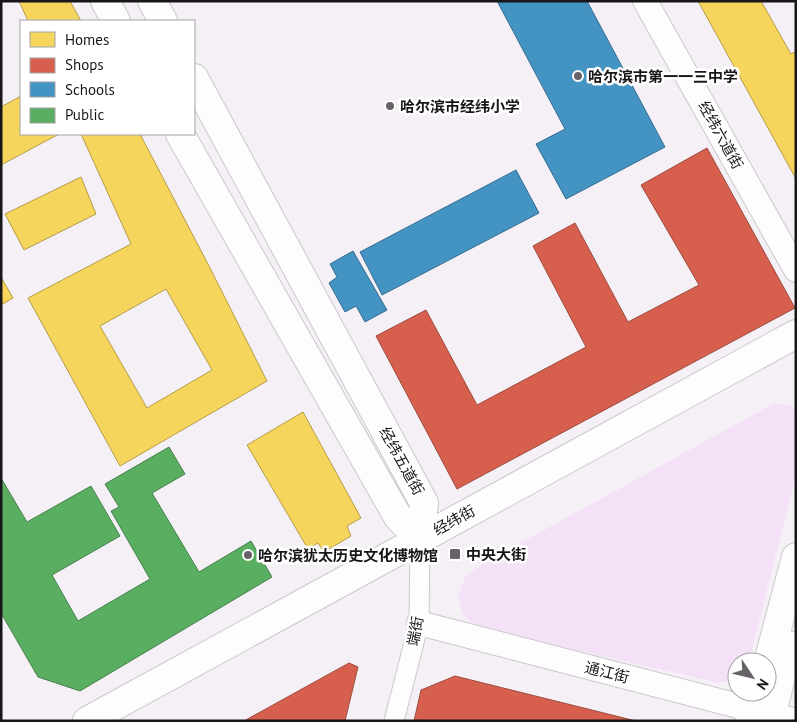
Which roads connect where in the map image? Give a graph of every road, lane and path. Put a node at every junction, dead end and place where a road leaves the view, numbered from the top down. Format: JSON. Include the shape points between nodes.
{"nodes":[{"id":1,"x":105,"y":1,"type":"edge"},
{"id":2,"x":152,"y":1,"type":"edge"},
{"id":3,"x":645,"y":1,"type":"edge"},
{"id":4,"x":115,"y":20,"type":"edge"},
{"id":5,"x":162,"y":20,"type":"edge"},
{"id":6,"x":195,"y":80,"type":"edge"},
{"id":7,"x":181,"y":135,"type":"edge"},
{"id":8,"x":796,"y":270,"type":"edge"},
{"id":9,"x":796,"y":334,"type":"edge"},
{"id":10,"x":420,"y":539,"type":"junction"},
{"id":11,"x":796,"y":557,"type":"edge"},
{"id":12,"x":796,"y":617,"type":"edge"},
{"id":13,"x":419,"y":623,"type":"junction"},
{"id":14,"x":771,"y":652,"type":"edge"},
{"id":15,"x":767,"y":713,"type":"edge"},
{"id":16,"x":87,"y":721,"type":"edge"},
{"id":17,"x":394,"y":721,"type":"edge"}],
"edges":[{"from":1,"to":4,"type":"main road"},
{"from":2,"to":5,"type":"main road"},
{"from":3,"to":8,"type":"street","name":"经纬六道街"},
{"from":6,"to":10,"type":"main road","name":"经纬五道街","via":[[424,503]]},
{"from":7,"to":10,"type":"main road","name":"经纬五道街","via":[[398,518]]},
{"from":9,"to":10,"type":"main road","name":"经纬街"},
{"from":10,"to":13,"type":"street","name":"端街"},
{"from":10,"to":16,"type":"main road","name":"经纬街"},
{"from":11,"to":14,"type":"main road"},
{"from":12,"to":15,"type":"main road"},
{"from":13,"to":15,"type":"street","name":"通江街"},
{"from":13,"to":17,"type":"street","name":"端街"}]}
